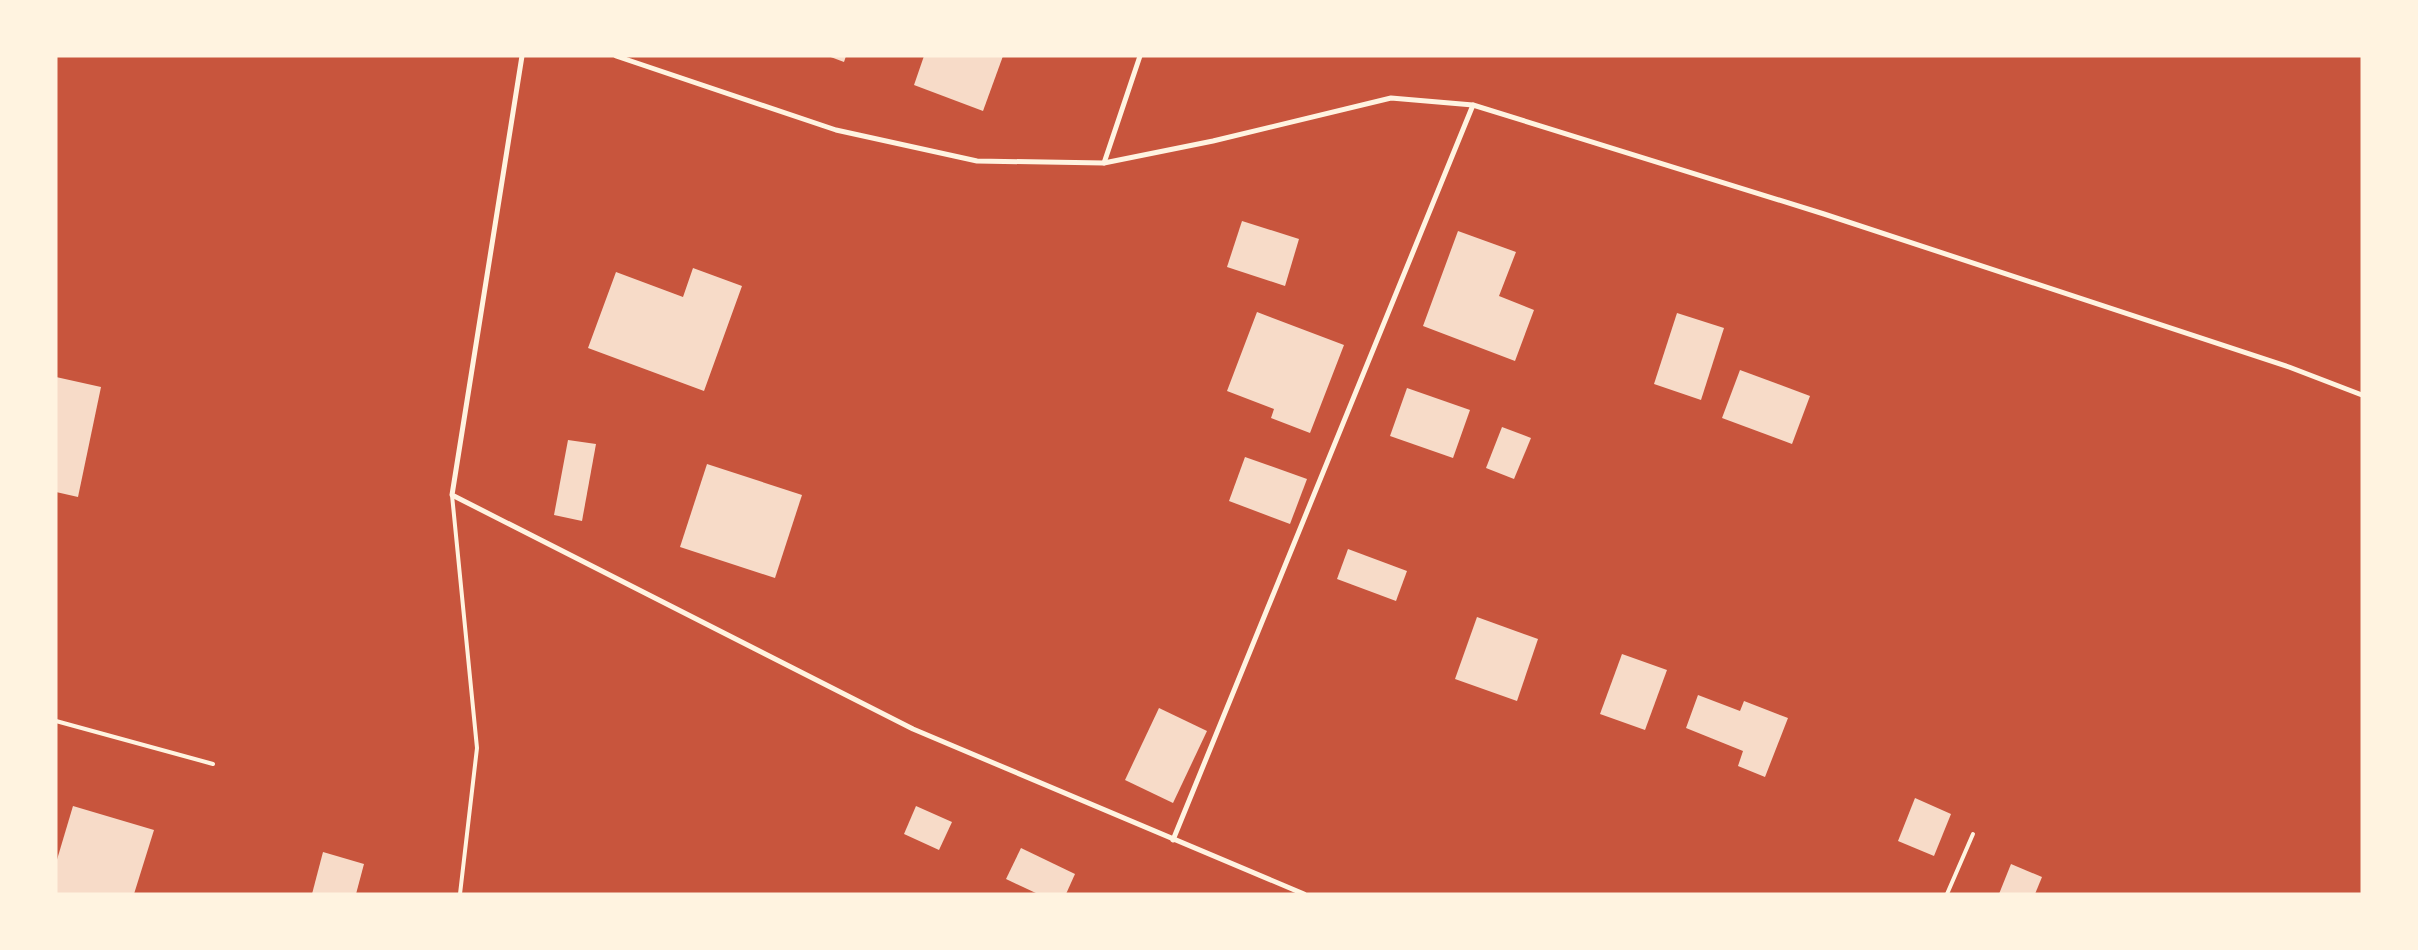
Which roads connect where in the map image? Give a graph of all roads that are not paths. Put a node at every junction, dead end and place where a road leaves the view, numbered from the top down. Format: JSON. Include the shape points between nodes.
{"nodes":[{"id":1,"x":522,"y":56,"type":"edge"},
{"id":2,"x":616,"y":56,"type":"edge"},
{"id":3,"x":1140,"y":56,"type":"edge"},
{"id":4,"x":1473,"y":105,"type":"junction"},
{"id":5,"x":1104,"y":163,"type":"junction"},
{"id":6,"x":2362,"y":396,"type":"edge"},
{"id":7,"x":452,"y":495,"type":"junction"},
{"id":8,"x":56,"y":721,"type":"edge"},
{"id":9,"x":213,"y":764,"type":"dead end"},
{"id":10,"x":1973,"y":834,"type":"dead end"},
{"id":11,"x":1173,"y":840,"type":"junction"},
{"id":12,"x":460,"y":894,"type":"edge"},
{"id":13,"x":1304,"y":894,"type":"edge"},
{"id":14,"x":1947,"y":894,"type":"edge"}],
"edges":[{"from":1,"to":7,"type":"street"},
{"from":2,"to":5,"type":"street","via":[[836,130],[977,162]]},
{"from":3,"to":5,"type":"street"},
{"from":4,"to":5,"type":"street","via":[[1391,98],[1213,141]]},
{"from":4,"to":6,"type":"street","via":[[1862,227],[2289,367]]},
{"from":4,"to":11,"type":"street"},
{"from":7,"to":11,"type":"street","via":[[913,729]]},
{"from":7,"to":12,"type":"lane","via":[[477,748]]},
{"from":8,"to":9,"type":"lane"},
{"from":10,"to":14,"type":"lane"},
{"from":11,"to":13,"type":"street"}]}
